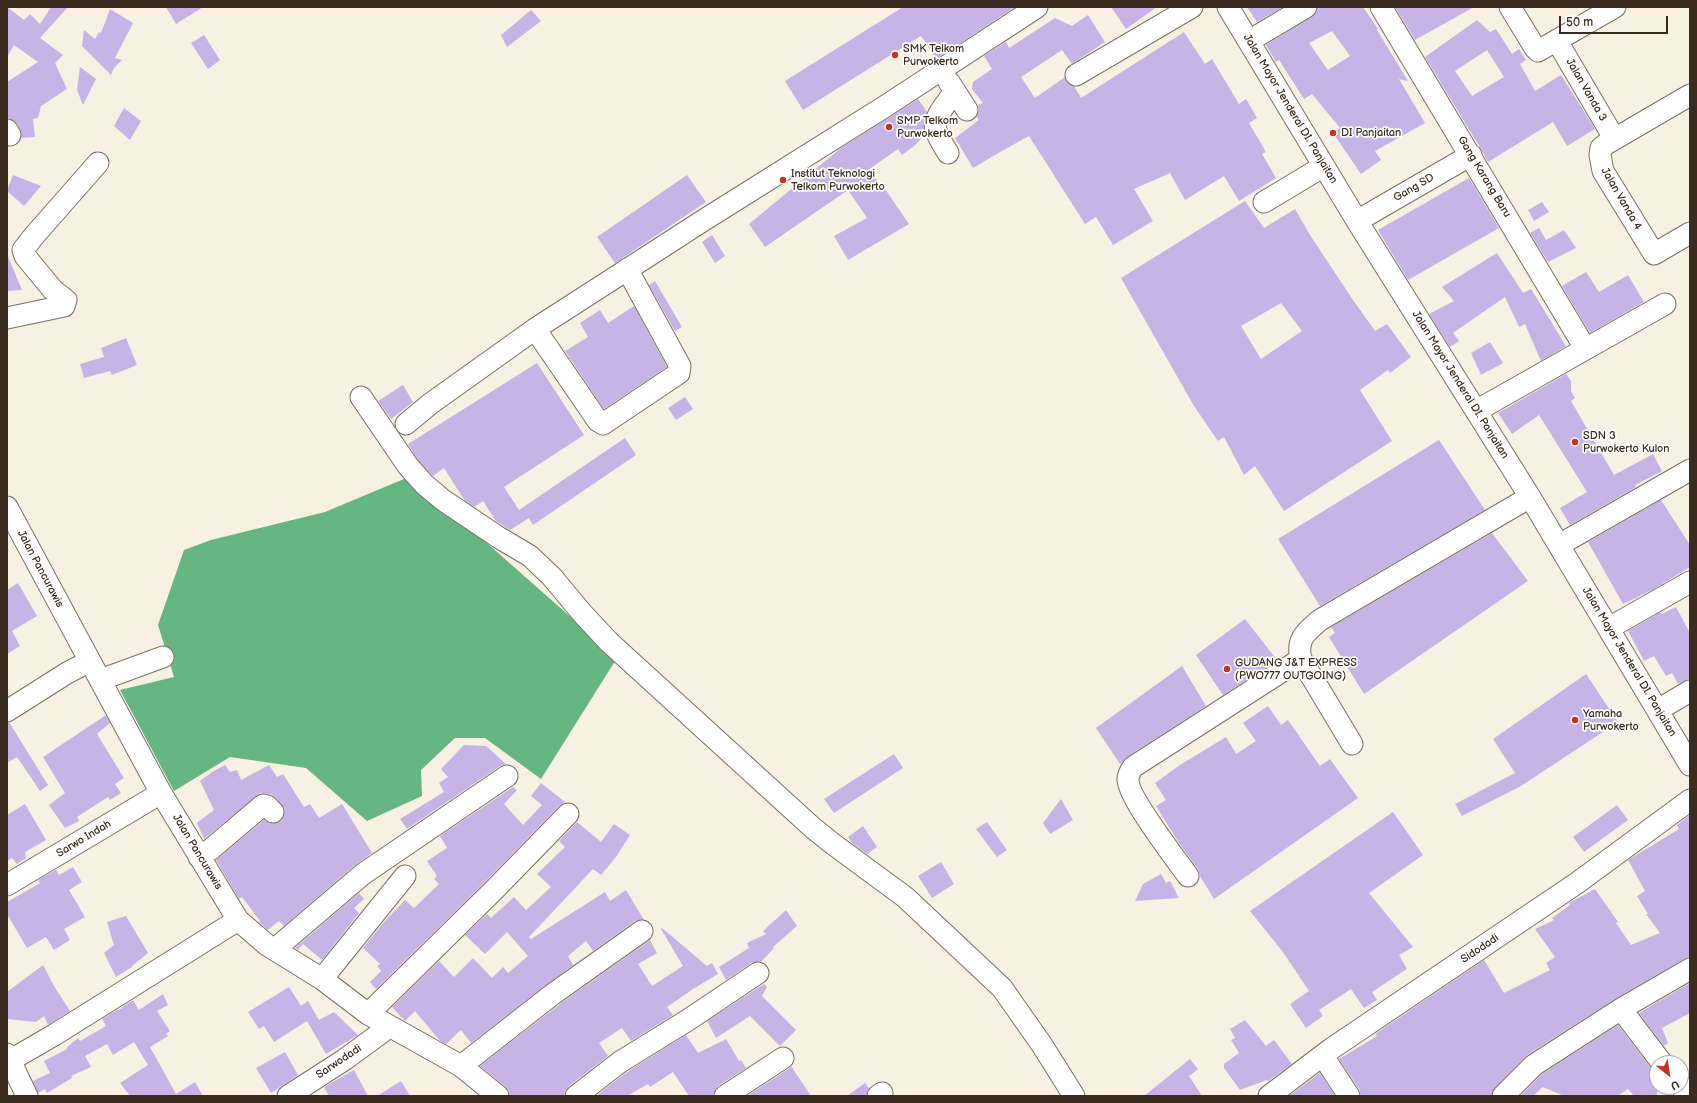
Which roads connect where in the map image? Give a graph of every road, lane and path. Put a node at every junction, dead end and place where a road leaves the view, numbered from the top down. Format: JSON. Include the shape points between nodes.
{"nodes":[{"id":1,"x":1037,"y":7,"type":"edge"},
{"id":2,"x":1192,"y":7,"type":"edge"},
{"id":3,"x":1228,"y":7,"type":"edge"},
{"id":4,"x":1306,"y":7,"type":"edge"},
{"id":5,"x":1381,"y":7,"type":"edge"},
{"id":6,"x":1510,"y":7,"type":"edge"},
{"id":7,"x":1615,"y":7,"type":"edge"},
{"id":8,"x":1249,"y":41,"type":"junction"},
{"id":9,"x":1557,"y":41,"type":"junction"},
{"id":10,"x":940,"y":70,"type":"junction"},
{"id":11,"x":1076,"y":75,"type":"dead end"},
{"id":12,"x":956,"y":92,"type":"junction"},
{"id":13,"x":1690,"y":95,"type":"edge"},
{"id":14,"x":967,"y":110,"type":"dead end"},
{"id":15,"x":1614,"y":138,"type":"junction"},
{"id":16,"x":948,"y":153,"type":"dead end"},
{"id":17,"x":1471,"y":156,"type":"junction"},
{"id":18,"x":98,"y":163,"type":"dead end"},
{"id":19,"x":1324,"y":166,"type":"junction"},
{"id":20,"x":1264,"y":202,"type":"dead end"},
{"id":21,"x":1357,"y":221,"type":"junction"},
{"id":22,"x":1690,"y":233,"type":"edge"},
{"id":23,"x":627,"y":269,"type":"junction"},
{"id":24,"x":1665,"y":304,"type":"dead end"},
{"id":25,"x":7,"y":318,"type":"edge"},
{"id":26,"x":535,"y":329,"type":"junction"},
{"id":27,"x":1585,"y":348,"type":"junction"},
{"id":28,"x":361,"y":397,"type":"dead end"},
{"id":29,"x":1476,"y":411,"type":"junction"},
{"id":30,"x":406,"y":424,"type":"dead end"},
{"id":31,"x":1690,"y":470,"type":"edge"},
{"id":32,"x":1530,"y":497,"type":"junction"},
{"id":33,"x":8,"y":511,"type":"edge"},
{"id":34,"x":1559,"y":545,"type":"junction"},
{"id":35,"x":1690,"y":582,"type":"edge"},
{"id":36,"x":1609,"y":628,"type":"junction"},
{"id":37,"x":163,"y":657,"type":"dead end"},
{"id":38,"x":1300,"y":659,"type":"junction"},
{"id":39,"x":90,"y":661,"type":"junction"},
{"id":40,"x":100,"y":680,"type":"junction"},
{"id":41,"x":1690,"y":691,"type":"edge"},
{"id":42,"x":1658,"y":710,"type":"junction"},
{"id":43,"x":7,"y":711,"type":"edge"},
{"id":44,"x":1352,"y":744,"type":"dead end"},
{"id":45,"x":1690,"y":765,"type":"edge"},
{"id":46,"x":507,"y":776,"type":"dead end"},
{"id":47,"x":161,"y":793,"type":"junction"},
{"id":48,"x":1690,"y":800,"type":"edge"},
{"id":49,"x":273,"y":812,"type":"dead end"},
{"id":50,"x":568,"y":814,"type":"dead end"},
{"id":51,"x":199,"y":857,"type":"junction"},
{"id":52,"x":405,"y":876,"type":"dead end"},
{"id":53,"x":1188,"y":876,"type":"dead end"},
{"id":54,"x":7,"y":885,"type":"edge"},
{"id":55,"x":238,"y":920,"type":"junction"},
{"id":56,"x":642,"y":931,"type":"dead end"},
{"id":57,"x":275,"y":950,"type":"junction"},
{"id":58,"x":1690,"y":969,"type":"edge"},
{"id":59,"x":758,"y":973,"type":"dead end"},
{"id":60,"x":322,"y":979,"type":"junction"},
{"id":61,"x":1621,"y":1009,"type":"junction"},
{"id":62,"x":368,"y":1014,"type":"junction"},
{"id":63,"x":390,"y":1027,"type":"junction"},
{"id":64,"x":1656,"y":1055,"type":"edge"},
{"id":65,"x":1323,"y":1056,"type":"junction"},
{"id":66,"x":9,"y":1057,"type":"edge"},
{"id":67,"x":783,"y":1058,"type":"dead end"},
{"id":68,"x":461,"y":1066,"type":"junction"},
{"id":69,"x":27,"y":1096,"type":"edge"},
{"id":70,"x":288,"y":1096,"type":"edge"},
{"id":71,"x":498,"y":1096,"type":"edge"},
{"id":72,"x":576,"y":1096,"type":"edge"},
{"id":73,"x":725,"y":1096,"type":"edge"},
{"id":74,"x":1074,"y":1096,"type":"edge"},
{"id":75,"x":1269,"y":1096,"type":"edge"},
{"id":76,"x":1349,"y":1096,"type":"edge"},
{"id":77,"x":1503,"y":1096,"type":"edge"}],
"edges":[{"from":1,"to":10,"type":"street"},
{"from":2,"to":11,"type":"street"},
{"from":3,"to":8,"type":"street","name":"Jalan Mayor Jenderal DI. Panjaitan"},
{"from":4,"to":8,"type":"street"},
{"from":5,"to":17,"type":"street","name":"Gang Karang Baru"},
{"from":6,"to":9,"type":"street","via":[[1535,48],[1540,51]]},
{"from":7,"to":9,"type":"street"},
{"from":8,"to":19,"type":"street","name":"Jalan Mayor Jenderal DI. Panjaitan"},
{"from":9,"to":15,"type":"street","name":"Jalan Vanda 3"},
{"from":10,"to":12,"type":"street"},
{"from":10,"to":23,"type":"street"},
{"from":12,"to":14,"type":"street"},
{"from":12,"to":16,"type":"street","via":[[935,125]]},
{"from":13,"to":15,"type":"street","name":"Jalan Vanda 4"},
{"from":15,"to":22,"type":"street","name":"Jalan Vanda 4","via":[[1602,148],[1600,163],[1654,254]]},
{"from":17,"to":21,"type":"street","name":"Gang SD"},
{"from":17,"to":27,"type":"street","name":"Gang Karang Baru"},
{"from":18,"to":25,"type":"street","via":[[23,250],[53,290],[66,300],[64,306]]},
{"from":19,"to":20,"type":"street"},
{"from":19,"to":21,"type":"street","name":"Jalan Mayor Jenderal DI. Panjaitan"},
{"from":21,"to":29,"type":"street","name":"Jalan Mayor Jenderal DI. Panjaitan"},
{"from":23,"to":26,"type":"street"},
{"from":23,"to":26,"type":"street","via":[[680,366],[678,373],[603,424],[598,421]]},
{"from":24,"to":27,"type":"street"},
{"from":26,"to":30,"type":"street"},
{"from":27,"to":29,"type":"street"},
{"from":28,"to":74,"type":"street","via":[[408,466],[424,484],[443,500],[530,556],[609,642],[647,677],[813,828],[905,897],[1002,988]]},
{"from":29,"to":32,"type":"street","name":"Jalan Mayor Jenderal DI. Panjaitan"},
{"from":31,"to":34,"type":"street"},
{"from":32,"to":34,"type":"street","name":"Jalan Mayor Jenderal DI. Panjaitan"},
{"from":32,"to":38,"type":"street","via":[[1320,620],[1301,640],[1298,649]]},
{"from":33,"to":39,"type":"street","name":"Jalan Pancurawis"},
{"from":34,"to":36,"type":"street","name":"Jalan Mayor Jenderal DI. Panjaitan"},
{"from":35,"to":36,"type":"street"},
{"from":36,"to":42,"type":"street","name":"Jalan Mayor Jenderal DI. Panjaitan"},
{"from":37,"to":40,"type":"street"},
{"from":38,"to":44,"type":"street"},
{"from":38,"to":53,"type":"street","via":[[1132,767],[1128,779],[1130,789]]},
{"from":39,"to":40,"type":"street","name":"Jalan Pancurawis"},
{"from":39,"to":43,"type":"street"},
{"from":40,"to":47,"type":"street","name":"Jalan Pancurawis"},
{"from":41,"to":42,"type":"street"},
{"from":42,"to":45,"type":"street","name":"Jalan Mayor Jenderal DI. Panjaitan"},
{"from":46,"to":57,"type":"street","via":[[364,874]]},
{"from":47,"to":51,"type":"street","name":"Jalan Pancurawis"},
{"from":47,"to":54,"type":"street","name":"Sarwo Indah"},
{"from":48,"to":65,"type":"street","name":"Sidodadi","via":[[1566,892]]},
{"from":49,"to":51,"type":"street","via":[[266,804],[263,805]]},
{"from":50,"to":62,"type":"street"},
{"from":51,"to":55,"type":"street","name":"Jalan Pancurawis"},
{"from":52,"to":60,"type":"street"},
{"from":55,"to":57,"type":"street","name":"Jalan Pancurawis"},
{"from":55,"to":66,"type":"street"},
{"from":56,"to":68,"type":"street","via":[[553,994]]},
{"from":57,"to":60,"type":"street","name":"Jalan Pancurawis"},
{"from":58,"to":61,"type":"street"},
{"from":59,"to":72,"type":"street","via":[[620,1062]]},
{"from":60,"to":62,"type":"street","name":"Jalan Pancurawis"},
{"from":61,"to":64,"type":"street"},
{"from":61,"to":77,"type":"street","via":[[1534,1066]]},
{"from":62,"to":63,"type":"street","name":"Jalan Pancurawis"},
{"from":63,"to":68,"type":"street","name":"Jalan Pancurawis"},
{"from":63,"to":70,"type":"street","name":"Sarwodadi"},
{"from":65,"to":75,"type":"street","name":"Sidodadi"},
{"from":65,"to":76,"type":"street"},
{"from":66,"to":69,"type":"street"},
{"from":67,"to":73,"type":"street"},
{"from":68,"to":71,"type":"street","name":"Jalan Pancurawis"}]}
